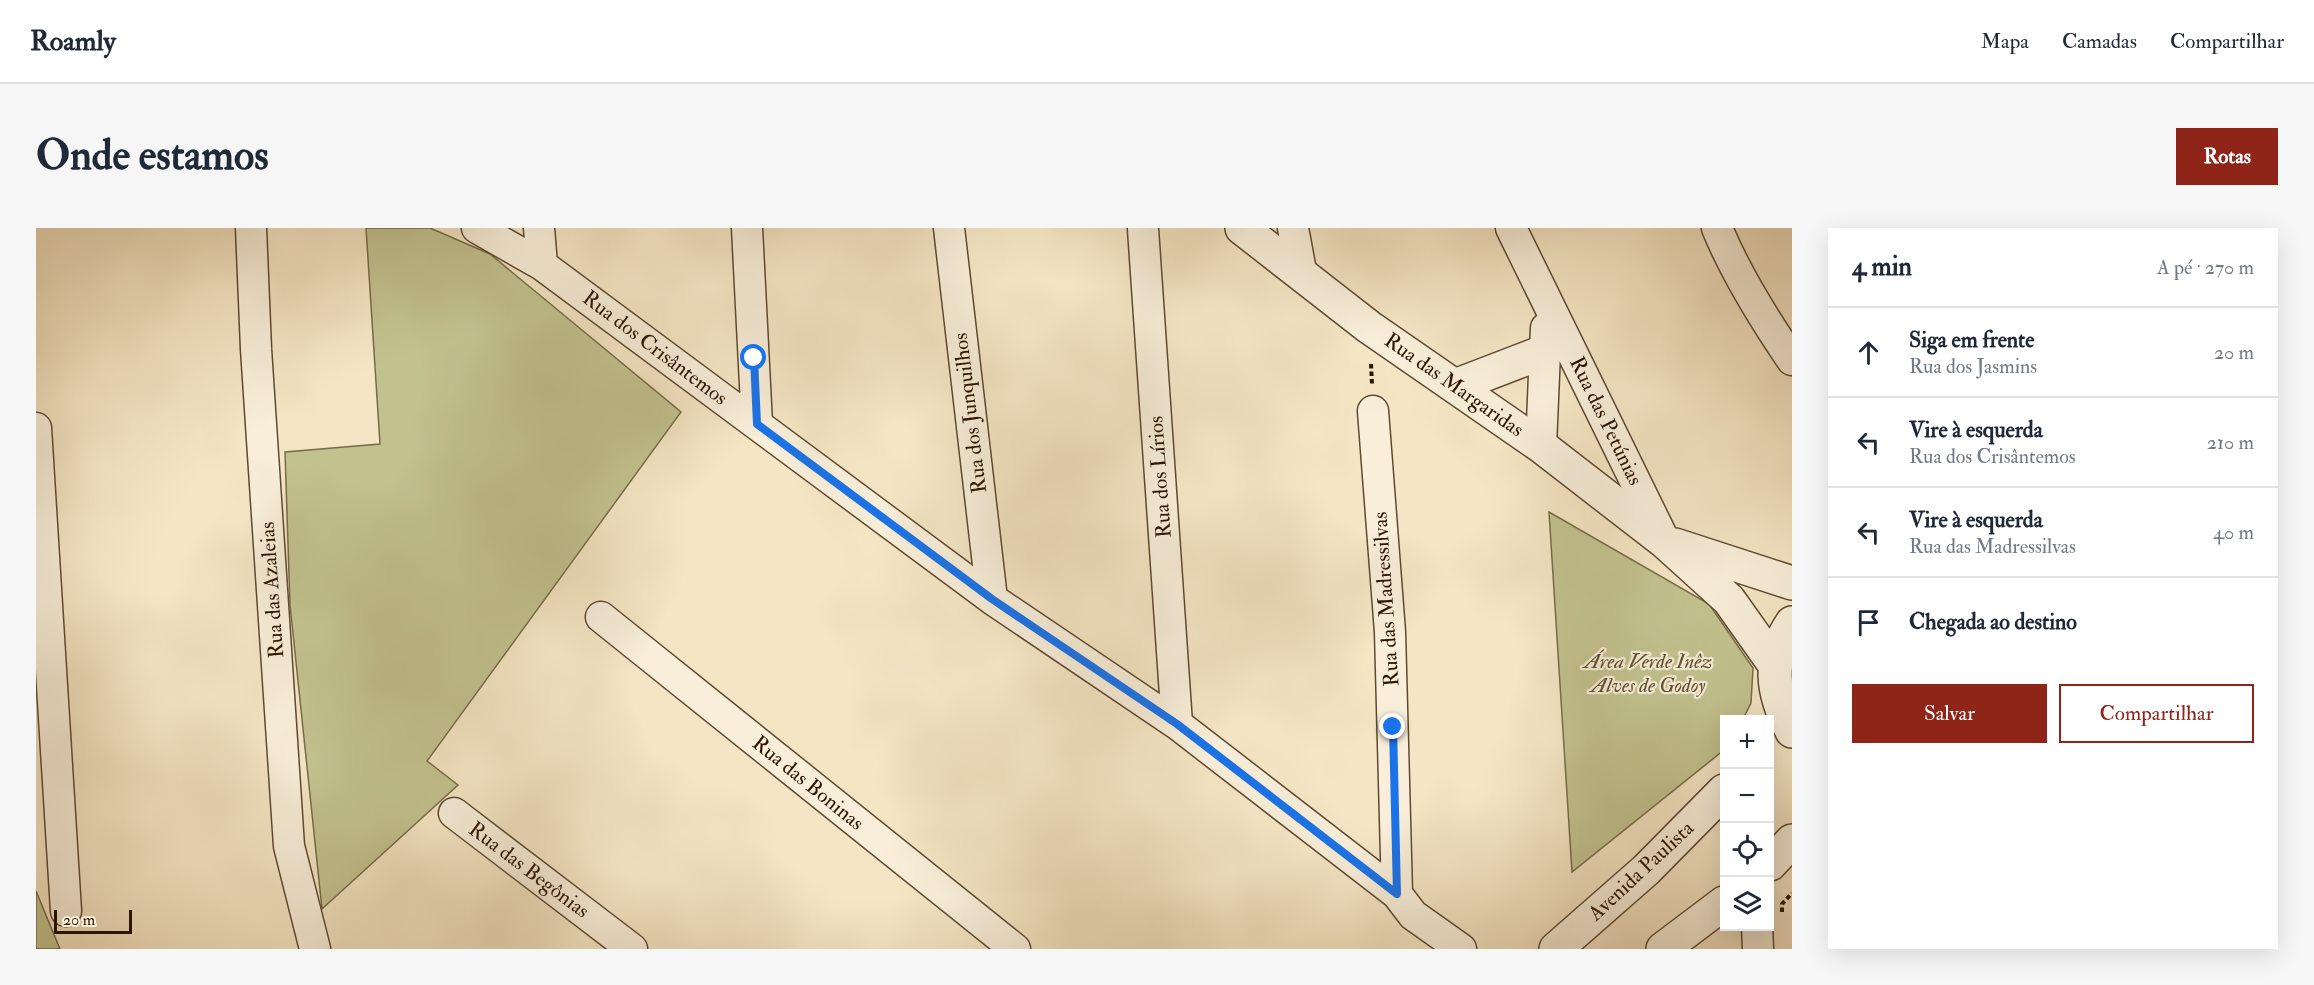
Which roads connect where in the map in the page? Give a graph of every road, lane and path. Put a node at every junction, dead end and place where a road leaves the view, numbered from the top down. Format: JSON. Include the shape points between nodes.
{"nodes":[{"id":1,"x":251,"y":228,"type":"edge"},
{"id":2,"x":477,"y":228,"type":"edge"},
{"id":3,"x":539,"y":228,"type":"edge"},
{"id":4,"x":747,"y":228,"type":"edge"},
{"id":5,"x":949,"y":228,"type":"edge"},
{"id":6,"x":1242,"y":228,"type":"edge"},
{"id":7,"x":1293,"y":228,"type":"edge"},
{"id":8,"x":1511,"y":228,"type":"edge"},
{"id":9,"x":1717,"y":228,"type":"edge"},
{"id":10,"x":1143,"y":229,"type":"edge"},
{"id":11,"x":542,"y":265,"type":"junction"},
{"id":12,"x":1301,"y":271,"type":"junction"},
{"id":13,"x":1547,"y":301,"type":"junction"},
{"id":14,"x":1369,"y":327,"type":"junction"},
{"id":15,"x":1546,"y":351,"type":"junction"},
{"id":16,"x":1792,"y":360,"type":"edge"},
{"id":17,"x":1455,"y":386,"type":"junction"},
{"id":18,"x":1373,"y":411,"type":"joint"},
{"id":19,"x":757,"y":424,"type":"junction"},
{"id":20,"x":36,"y":428,"type":"edge"},
{"id":21,"x":1542,"y":446,"type":"junction"},
{"id":22,"x":1665,"y":542,"type":"junction"},
{"id":23,"x":1792,"y":583,"type":"edge"},
{"id":24,"x":992,"y":599,"type":"junction"},
{"id":25,"x":601,"y":617,"type":"dead end"},
{"id":26,"x":1792,"y":623,"type":"edge"},
{"id":27,"x":1775,"y":665,"type":"junction"},
{"id":28,"x":1780,"y":723,"type":"edge"},
{"id":29,"x":1177,"y":724,"type":"junction"},
{"id":30,"x":1720,"y":796,"type":"edge"},
{"id":31,"x":454,"y":813,"type":"dead end"},
{"id":32,"x":1792,"y":841,"type":"edge"},
{"id":33,"x":1774,"y":860,"type":"edge"},
{"id":34,"x":1397,"y":894,"type":"junction"},
{"id":35,"x":1720,"y":907,"type":"edge"},
{"id":36,"x":66,"y":911,"type":"dead end"},
{"id":37,"x":1757,"y":931,"type":"edge"},
{"id":38,"x":315,"y":949,"type":"edge"},
{"id":39,"x":633,"y":949,"type":"edge"},
{"id":40,"x":1016,"y":949,"type":"edge"},
{"id":41,"x":1461,"y":949,"type":"edge"},
{"id":42,"x":1556,"y":949,"type":"edge"},
{"id":43,"x":1663,"y":949,"type":"edge"},
{"id":44,"x":1758,"y":949,"type":"edge"}],
"edges":[{"from":1,"to":38,"type":"street","name":"Rua das Azaleias","via":[[289,846]]},
{"from":2,"to":11,"type":"street","name":"Rua dos Crisântemos"},
{"from":3,"to":11,"type":"street"},
{"from":4,"to":19,"type":"street"},
{"from":5,"to":24,"type":"street","name":"Rua dos Junquilhos"},
{"from":6,"to":12,"type":"street","name":"Rua das Margaridas"},
{"from":7,"to":12,"type":"street"},
{"from":8,"to":13,"type":"street","name":"Rua das Petúnias"},
{"from":9,"to":16,"type":"street"},
{"from":10,"to":29,"type":"street","name":"Rua dos Lírios"},
{"from":11,"to":19,"type":"street","name":"Rua dos Crisântemos"},
{"from":12,"to":14,"type":"street","name":"Rua das Margaridas"},
{"from":13,"to":15,"type":"street","name":"Rua das Petúnias"},
{"from":13,"to":22,"type":"street","name":"Rua das Petúnias"},
{"from":14,"to":17,"type":"street","name":"Rua das Margaridas"},
{"from":14,"to":18,"type":"path"},
{"from":15,"to":17,"type":"street"},
{"from":15,"to":21,"type":"street","name":"Rua das Petúnias"},
{"from":17,"to":21,"type":"street","name":"Rua das Margaridas"},
{"from":18,"to":34,"type":"street","name":"Rua das Madressilvas","via":[[1390,632]]},
{"from":19,"to":24,"type":"street","name":"Rua dos Crisântemos"},
{"from":20,"to":36,"type":"street"},
{"from":21,"to":22,"type":"street","name":"Rua das Margaridas"},
{"from":22,"to":23,"type":"street","name":"Rua das Margaridas"},
{"from":22,"to":27,"type":"street","name":"Rua das Margaridas","via":[[1729,600]]},
{"from":24,"to":29,"type":"street","name":"Rua dos Crisântemos"},
{"from":25,"to":40,"type":"street","name":"Rua das Boninas"},
{"from":26,"to":27,"type":"street","via":[[1783,636]]},
{"from":27,"to":28,"type":"street"},
{"from":29,"to":34,"type":"street","name":"Rua dos Crisântemos"},
{"from":30,"to":42,"type":"street","name":"Avenida Paulista","via":[[1646,870]]},
{"from":31,"to":39,"type":"street","name":"Rua das Begônias"},
{"from":32,"to":33,"type":"street"},
{"from":34,"to":41,"type":"street","name":"Rua dos Crisântemos","via":[[1413,915]]},
{"from":35,"to":43,"type":"street"},
{"from":37,"to":44,"type":"street"}]}
